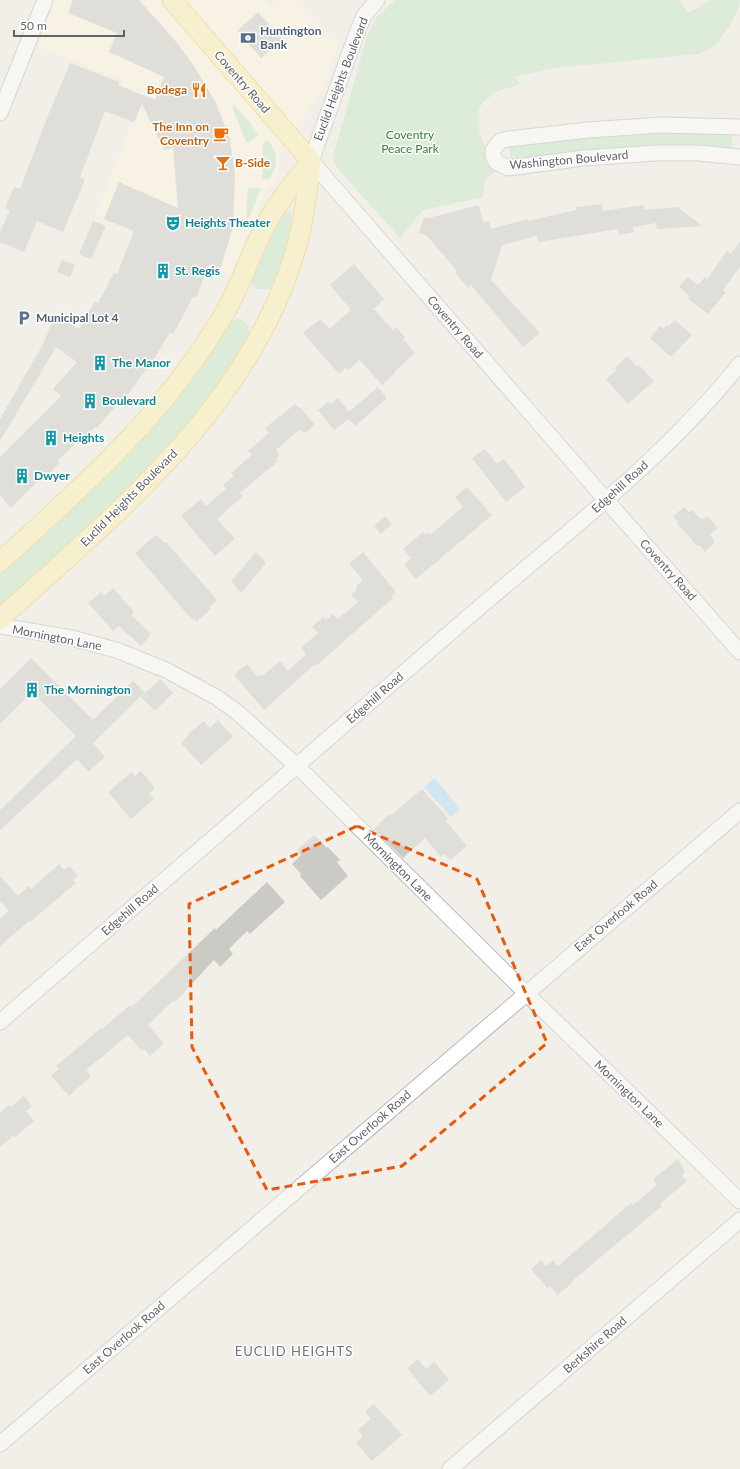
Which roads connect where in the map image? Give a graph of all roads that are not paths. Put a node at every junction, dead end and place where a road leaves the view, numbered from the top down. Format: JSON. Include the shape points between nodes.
{"nodes":[{"id":1,"x":45,"y":0,"type":"edge"},
{"id":2,"x":172,"y":0,"type":"edge"},
{"id":3,"x":376,"y":0,"type":"edge"},
{"id":4,"x":0,"y":114,"type":"edge"},
{"id":5,"x":740,"y":127,"type":"edge"},
{"id":6,"x":740,"y":156,"type":"edge"},
{"id":7,"x":311,"y":162,"type":"junction"},
{"id":8,"x":740,"y":364,"type":"edge"},
{"id":9,"x":606,"y":500,"type":"junction"},
{"id":10,"x":0,"y":562,"type":"edge"},
{"id":11,"x":0,"y":619,"type":"edge"},
{"id":12,"x":0,"y":626,"type":"edge"},
{"id":13,"x":740,"y":652,"type":"edge"},
{"id":14,"x":297,"y":766,"type":"junction"},
{"id":15,"x":740,"y":811,"type":"edge"},
{"id":16,"x":526,"y":993,"type":"junction"},
{"id":17,"x":0,"y":1022,"type":"edge"},
{"id":18,"x":740,"y":1201,"type":"edge"},
{"id":19,"x":740,"y":1220,"type":"edge"},
{"id":20,"x":0,"y":1444,"type":"edge"},
{"id":21,"x":450,"y":1469,"type":"edge"}],
"edges":[{"from":1,"to":4,"type":"street"},
{"from":2,"to":7,"type":"main road","name":"Coventry Road"},
{"from":3,"to":7,"type":"street","name":"Euclid Heights Boulevard","via":[[364,16],[358,30]]},
{"from":5,"to":6,"type":"street","name":"Washington Boulevard","via":[[661,125],[588,130],[508,138],[500,141],[493,150],[496,162],[508,168],[584,158],[656,153]]},
{"from":7,"to":9,"type":"street","name":"Coventry Road"},
{"from":7,"to":10,"type":"main road","name":"Euclid Heights Boulevard","via":[[282,197],[269,218],[233,298],[206,342],[172,389],[110,459]]},
{"from":7,"to":11,"type":"main road","name":"Euclid Heights Boulevard","via":[[303,222],[289,272],[253,348],[230,383],[195,430],[150,481]]},
{"from":8,"to":9,"type":"street","name":"Edgehill Road","via":[[672,439]]},
{"from":9,"to":13,"type":"street","name":"Coventry Road"},
{"from":9,"to":14,"type":"street","name":"Edgehill Road"},
{"from":12,"to":14,"type":"street","name":"Mornington Lane","via":[[72,638],[116,650],[166,670],[216,697],[237,712]]},
{"from":14,"to":16,"type":"street","name":"Mornington Lane"},
{"from":14,"to":17,"type":"street","name":"Edgehill Road"},
{"from":15,"to":16,"type":"street","name":"East Overlook Road"},
{"from":16,"to":18,"type":"street","name":"Mornington Lane"},
{"from":16,"to":20,"type":"street","name":"East Overlook Road"},
{"from":19,"to":21,"type":"street","name":"Berkshire Road"}]}
